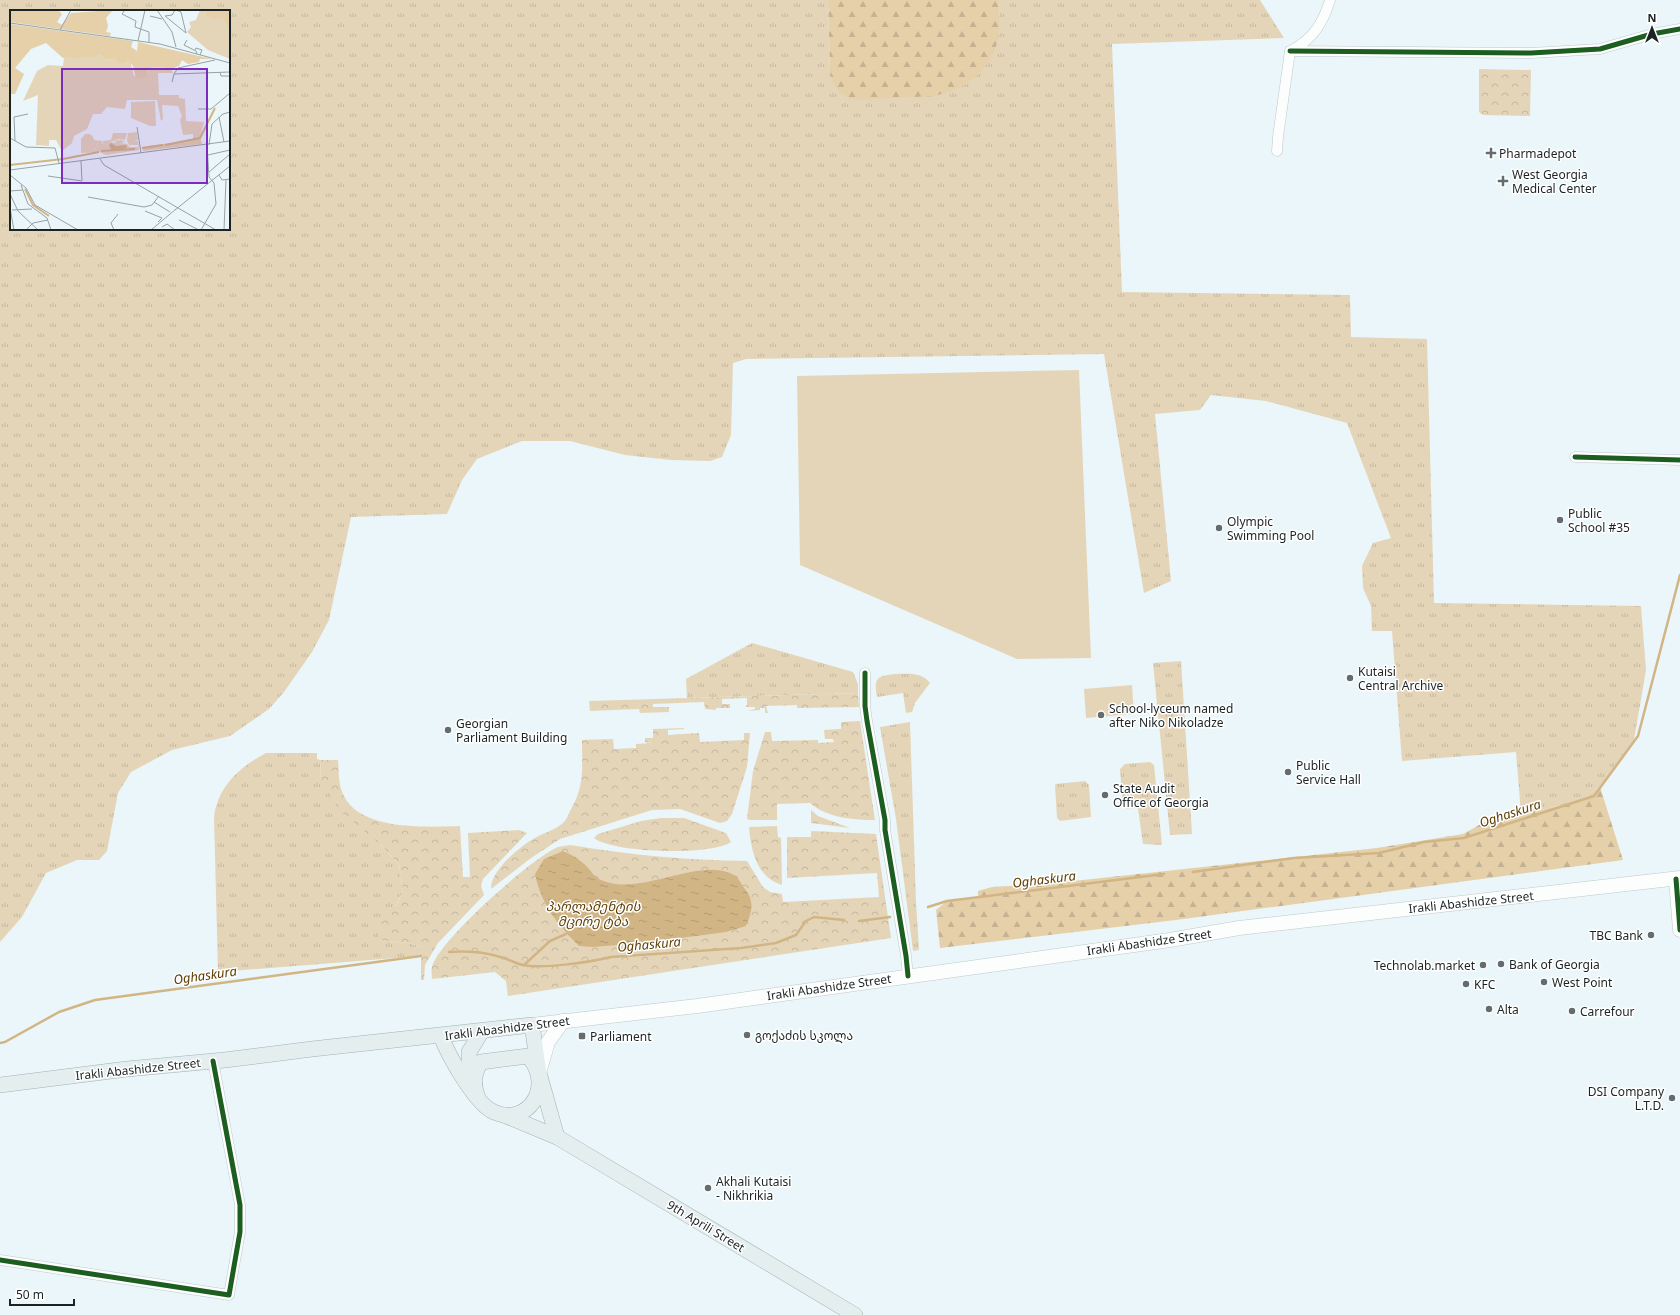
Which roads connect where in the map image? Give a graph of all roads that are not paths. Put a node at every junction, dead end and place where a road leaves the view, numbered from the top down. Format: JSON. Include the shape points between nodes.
{"nodes":[{"id":1,"x":1330,"y":0,"type":"edge"},
{"id":2,"x":1680,"y":29,"type":"edge"},
{"id":3,"x":1290,"y":51,"type":"junction"},
{"id":4,"x":1278,"y":151,"type":"dead end"},
{"id":5,"x":1575,"y":457,"type":"dead end"},
{"id":6,"x":1680,"y":460,"type":"edge"},
{"id":7,"x":865,"y":673,"type":"dead end"},
{"id":8,"x":1678,"y":878,"type":"edge"},
{"id":9,"x":1680,"y":930,"type":"edge"},
{"id":10,"x":908,"y":976,"type":"junction"},
{"id":11,"x":564,"y":1021,"type":"junction"},
{"id":12,"x":532,"y":1025,"type":"junction"},
{"id":13,"x":482,"y":1030,"type":"junction"},
{"id":14,"x":441,"y":1036,"type":"junction"},
{"id":15,"x":212,"y":1061,"type":"junction"},
{"id":16,"x":539,"y":1073,"type":"junction"},
{"id":17,"x":0,"y":1085,"type":"edge"},
{"id":18,"x":470,"y":1085,"type":"junction"},
{"id":19,"x":478,"y":1098,"type":"junction"},
{"id":20,"x":504,"y":1115,"type":"junction"},
{"id":21,"x":557,"y":1137,"type":"junction"},
{"id":22,"x":0,"y":1260,"type":"edge"},
{"id":23,"x":855,"y":1315,"type":"edge"}],
"edges":[{"from":1,"to":3,"type":"street","via":[[1317,31],[1303,44]]},
{"from":2,"to":3,"type":"street","via":[[1600,49],[1546,52]]},
{"from":3,"to":4,"type":"street"},
{"from":5,"to":6,"type":"street"},
{"from":7,"to":10,"type":"street","via":[[867,721],[885,820]]},
{"from":8,"to":9,"type":"main road"},
{"from":8,"to":10,"type":"main road","name":"Irakli Abashidze Street","via":[[1239,928]]},
{"from":10,"to":11,"type":"main road","name":"Irakli Abashidze Street","via":[[697,1006]]},
{"from":11,"to":12,"type":"main road","name":"Irakli Abashidze Street"},
{"from":11,"to":16,"type":"main road","via":[[548,1042]]},
{"from":12,"to":13,"type":"main road","name":"Irakli Abashidze Street"},
{"from":12,"to":16,"type":"main road"},
{"from":13,"to":14,"type":"main road","name":"Irakli Abashidze Street"},
{"from":13,"to":18,"type":"main road","via":[[469,1052]]},
{"from":14,"to":15,"type":"main road","name":"Irakli Abashidze Street","via":[[312,1048]]},
{"from":14,"to":18,"type":"main road","via":[[448,1054]]},
{"from":15,"to":17,"type":"main road","name":"Irakli Abashidze Street"},
{"from":15,"to":22,"type":"street","via":[[240,1204],[240,1232],[229,1295]]},
{"from":16,"to":19,"type":"main road","via":[[528,1056],[481,1062],[474,1079],[474,1089]]},
{"from":16,"to":20,"type":"main road","via":[[540,1086],[536,1098],[528,1108],[517,1114]]},
{"from":16,"to":21,"type":"main road"},
{"from":18,"to":19,"type":"main road"},
{"from":19,"to":20,"type":"main road","via":[[487,1108]]},
{"from":20,"to":21,"type":"main road","name":"9th Aprili Street"},
{"from":21,"to":23,"type":"main road","name":"9th Aprili Street"}]}
